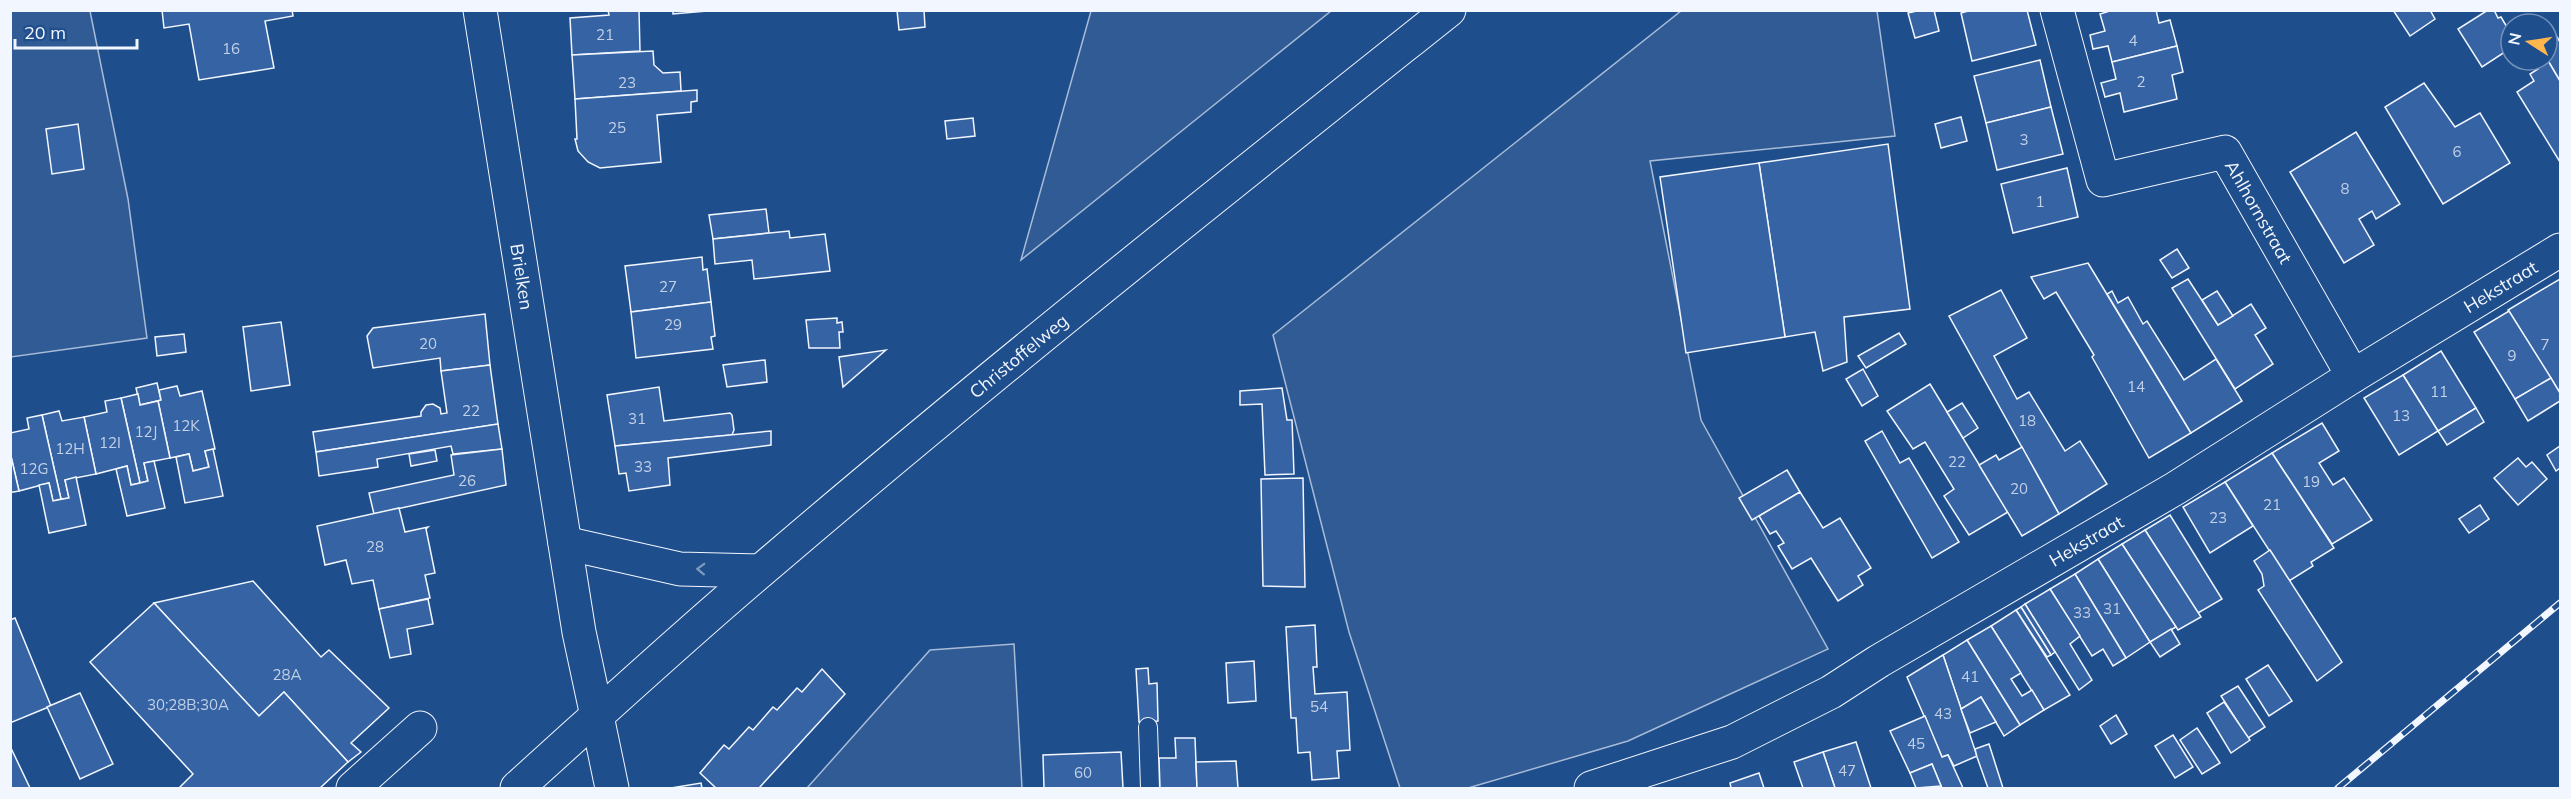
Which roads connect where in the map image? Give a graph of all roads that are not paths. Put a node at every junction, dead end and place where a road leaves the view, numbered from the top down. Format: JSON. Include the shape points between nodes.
{"nodes":[{"id":1,"x":480,"y":10,"type":"edge"},
{"id":2,"x":1449,"y":10,"type":"edge"},
{"id":3,"x":2057,"y":10,"type":"edge"},
{"id":4,"x":2560,"y":250,"type":"edge"},
{"id":5,"x":2353,"y":376,"type":"junction"},
{"id":6,"x":565,"y":543,"type":"junction"},
{"id":7,"x":760,"y":571,"type":"junction"},
{"id":8,"x":597,"y":716,"type":"junction"},
{"id":9,"x":1148,"y":727,"type":"dead end"},
{"id":10,"x":420,"y":728,"type":"dead end"},
{"id":11,"x":353,"y":789,"type":"edge"},
{"id":12,"x":517,"y":789,"type":"edge"},
{"id":13,"x":612,"y":789,"type":"edge"},
{"id":14,"x":1150,"y":789,"type":"edge"},
{"id":15,"x":1591,"y":789,"type":"edge"}],
"edges":[{"from":1,"to":6,"type":"street","name":"Brielken"},
{"from":2,"to":7,"type":"street","name":"Christoffelweg","via":[[1130,263]]},
{"from":3,"to":5,"type":"street","name":"Ahlhornstraat","via":[[2103,180],[2225,152]]},
{"from":4,"to":5,"type":"street","name":"Hekstraat"},
{"from":5,"to":15,"type":"street","name":"Hekstraat","via":[[2176,488],[1831,692],[1732,742]]},
{"from":7,"to":6,"type":"street","one_way":true,"via":[[680,568]]},
{"from":6,"to":8,"type":"street","name":"Brielken"},
{"from":7,"to":8,"type":"street","name":"Christoffelweg"},
{"from":8,"to":12,"type":"street","name":"Christoffelweg"},
{"from":8,"to":13,"type":"street","name":"Brielken"},
{"from":9,"to":14,"type":"lane"},
{"from":10,"to":11,"type":"street"}]}
